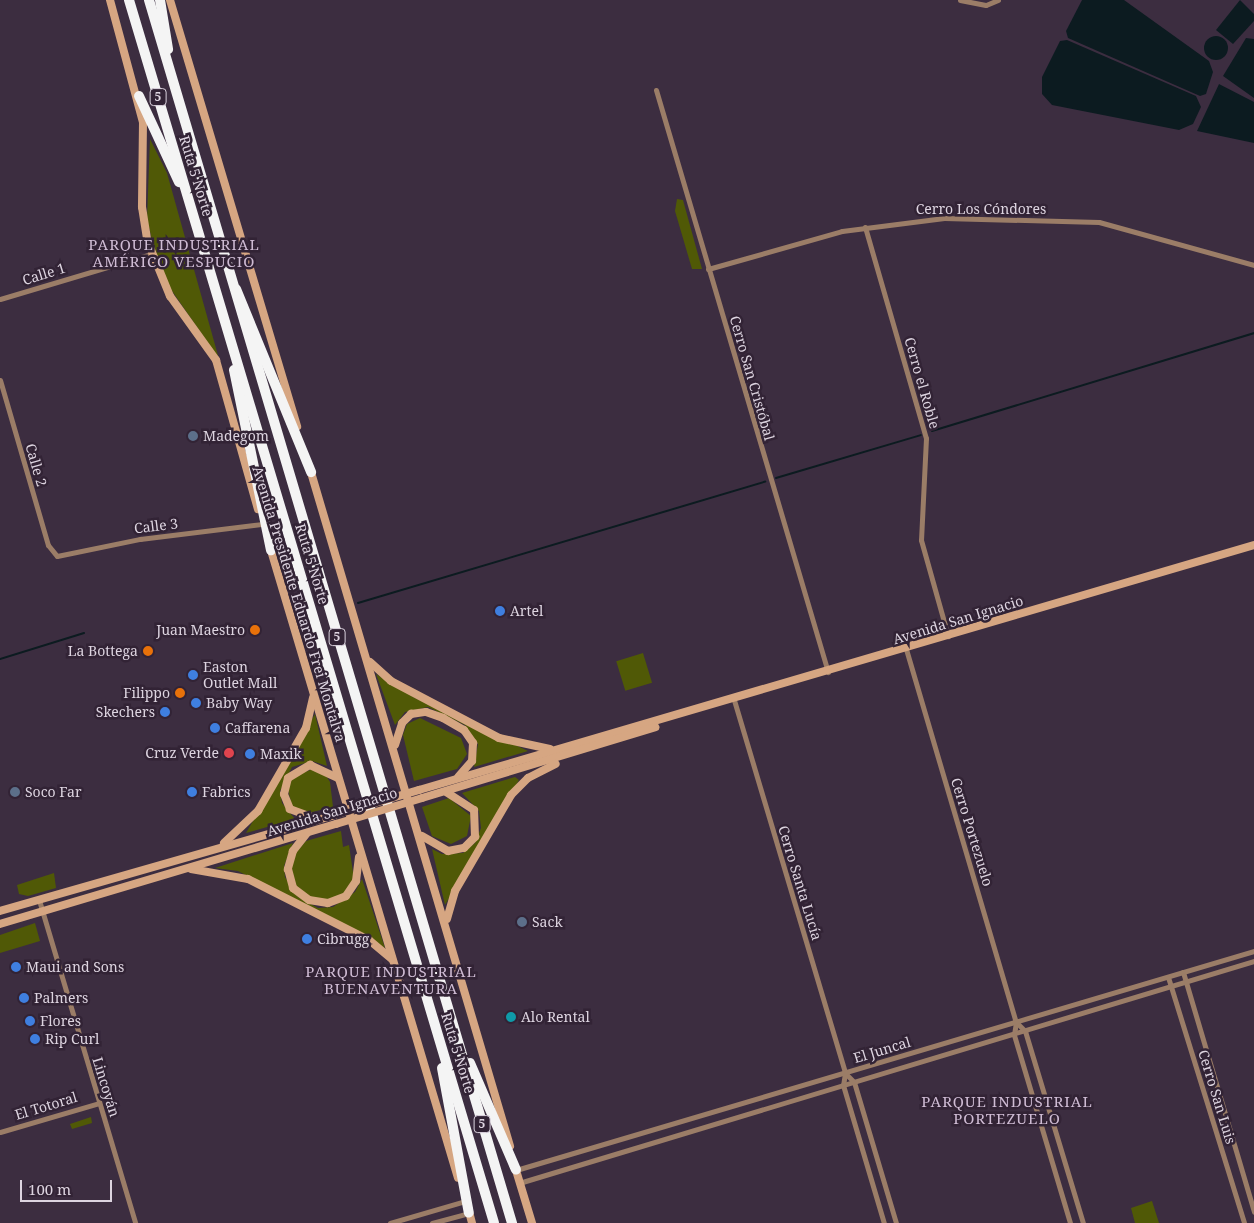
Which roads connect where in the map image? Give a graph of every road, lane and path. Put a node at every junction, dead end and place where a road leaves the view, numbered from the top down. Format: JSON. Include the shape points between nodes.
{"nodes":[{"id":1,"x":110,"y":0,"type":"edge"},
{"id":2,"x":129,"y":0,"type":"edge"},
{"id":3,"x":149,"y":0,"type":"edge"},
{"id":4,"x":160,"y":0,"type":"edge"},
{"id":5,"x":170,"y":0,"type":"edge"},
{"id":6,"x":960,"y":0,"type":"edge"},
{"id":7,"x":998,"y":0,"type":"edge"},
{"id":8,"x":173,"y":90,"type":"junction"},
{"id":9,"x":656,"y":90,"type":"dead end"},
{"id":10,"x":139,"y":96,"type":"junction"},
{"id":11,"x":187,"y":193,"type":"junction"},
{"id":12,"x":865,"y":227,"type":"junction"},
{"id":13,"x":151,"y":254,"type":"junction"},
{"id":14,"x":1254,"y":265,"type":"edge"},
{"id":15,"x":708,"y":269,"type":"junction"},
{"id":16,"x":228,"y":276,"type":"junction"},
{"id":17,"x":0,"y":299,"type":"edge"},
{"id":18,"x":228,"y":330,"type":"junction"},
{"id":19,"x":0,"y":380,"type":"edge"},
{"id":20,"x":311,"y":472,"type":"junction"},
{"id":21,"x":263,"y":524,"type":"junction"},
{"id":22,"x":1254,"y":545,"type":"edge"},
{"id":23,"x":271,"y":550,"type":"junction"},
{"id":24,"x":54,"y":555,"type":"joint"},
{"id":25,"x":948,"y":636,"type":"junction"},
{"id":26,"x":906,"y":649,"type":"junction"},
{"id":27,"x":366,"y":657,"type":"junction"},
{"id":28,"x":828,"y":672,"type":"junction"},
{"id":29,"x":313,"y":692,"type":"junction"},
{"id":30,"x":734,"y":700,"type":"junction"},
{"id":31,"x":670,"y":720,"type":"junction"},
{"id":32,"x":395,"y":747,"type":"junction"},
{"id":33,"x":552,"y":750,"type":"junction"},
{"id":34,"x":567,"y":757,"type":"junction"},
{"id":35,"x":338,"y":778,"type":"junction"},
{"id":36,"x":455,"y":780,"type":"junction"},
{"id":37,"x":446,"y":792,"type":"junction"},
{"id":38,"x":321,"y":819,"type":"junction"},
{"id":39,"x":335,"y":819,"type":"junction"},
{"id":40,"x":307,"y":833,"type":"junction"},
{"id":41,"x":421,"y":835,"type":"junction"},
{"id":42,"x":218,"y":846,"type":"junction"},
{"id":43,"x":359,"y":847,"type":"junction"},
{"id":44,"x":199,"y":851,"type":"junction"},
{"id":45,"x":202,"y":863,"type":"junction"},
{"id":46,"x":184,"y":868,"type":"junction"},
{"id":47,"x":39,"y":900,"type":"junction"},
{"id":48,"x":0,"y":911,"type":"edge"},
{"id":49,"x":42,"y":911,"type":"junction"},
{"id":50,"x":0,"y":924,"type":"edge"},
{"id":51,"x":447,"y":924,"type":"junction"},
{"id":52,"x":1254,"y":951,"type":"edge"},
{"id":53,"x":393,"y":960,"type":"junction"},
{"id":54,"x":1254,"y":961,"type":"edge"},
{"id":55,"x":1183,"y":972,"type":"junction"},
{"id":56,"x":1168,"y":977,"type":"junction"},
{"id":57,"x":1185,"y":981,"type":"junction"},
{"id":58,"x":1171,"y":986,"type":"junction"},
{"id":59,"x":445,"y":999,"type":"junction"},
{"id":60,"x":433,"y":1018,"type":"junction"},
{"id":61,"x":1016,"y":1022,"type":"junction"},
{"id":62,"x":1025,"y":1031,"type":"junction"},
{"id":63,"x":1014,"y":1034,"type":"junction"},
{"id":64,"x":846,"y":1072,"type":"junction"},
{"id":65,"x":854,"y":1082,"type":"junction"},
{"id":66,"x":843,"y":1085,"type":"junction"},
{"id":67,"x":99,"y":1103,"type":"junction"},
{"id":68,"x":0,"y":1132,"type":"edge"},
{"id":69,"x":516,"y":1170,"type":"junction"},
{"id":70,"x":519,"y":1183,"type":"junction"},
{"id":71,"x":465,"y":1201,"type":"junction"},
{"id":72,"x":1254,"y":1212,"type":"edge"},
{"id":73,"x":470,"y":1218,"type":"edge"},
{"id":74,"x":412,"y":1220,"type":"edge"},
{"id":75,"x":135,"y":1223,"type":"edge"},
{"id":76,"x":390,"y":1223,"type":"edge"},
{"id":77,"x":432,"y":1223,"type":"edge"},
{"id":78,"x":494,"y":1223,"type":"edge"},
{"id":79,"x":512,"y":1223,"type":"edge"},
{"id":80,"x":532,"y":1223,"type":"edge"},
{"id":81,"x":884,"y":1223,"type":"edge"},
{"id":82,"x":896,"y":1223,"type":"edge"},
{"id":83,"x":1070,"y":1223,"type":"edge"},
{"id":84,"x":1083,"y":1223,"type":"edge"},
{"id":85,"x":1244,"y":1223,"type":"edge"}],
"edges":[{"from":1,"to":10,"type":"main road","name":"Avenida Presidente Eduardo Frei Montalva"},
{"from":2,"to":11,"type":"highway","name":"Ruta 5 Norte","number":"5"},
{"from":3,"to":8,"type":"highway","name":"Ruta 5 Norte","number":"5"},
{"from":4,"to":8,"type":"highway"},
{"from":5,"to":20,"type":"main road"},
{"from":6,"to":7,"type":"street","via":[[986,4]]},
{"from":8,"to":16,"type":"highway","name":"Ruta 5 Norte","number":"5"},
{"from":9,"to":15,"type":"street","name":"Cerro San Cristóbal"},
{"from":10,"to":11,"type":"highway"},
{"from":10,"to":13,"type":"main road","name":"Avenida Presidente Eduardo Frei Montalva","via":[[146,146],[143,216]]},
{"from":11,"to":18,"type":"highway","name":"Ruta 5 Norte","number":"5"},
{"from":12,"to":14,"type":"street","name":"Cerro Los Cóndores","via":[[944,218],[1092,221]]},
{"from":12,"to":15,"type":"street","name":"Cerro Los Cóndores"},
{"from":12,"to":25,"type":"street","name":"Cerro el Roble","via":[[926,438],[921,540]]},
{"from":13,"to":17,"type":"street","name":"Calle 1"},
{"from":13,"to":21,"type":"main road","name":"Avenida Presidente Eduardo Frei Montalva","via":[[170,296],[216,360]]},
{"from":15,"to":28,"type":"street","name":"Cerro San Cristóbal"},
{"from":16,"to":20,"type":"highway","via":[[255,326]]},
{"from":16,"to":59,"type":"highway","name":"Ruta 5 Norte","number":"5"},
{"from":18,"to":23,"type":"highway"},
{"from":18,"to":60,"type":"highway","name":"Ruta 5 Norte","number":"5"},
{"from":19,"to":24,"type":"street","name":"Calle 2"},
{"from":20,"to":27,"type":"main road"},
{"from":21,"to":23,"type":"main road","name":"Avenida Presidente Eduardo Frei Montalva"},
{"from":21,"to":24,"type":"street","name":"Calle 3"},
{"from":22,"to":25,"type":"main road","name":"Avenida San Ignacio"},
{"from":23,"to":29,"type":"main road","name":"Avenida Presidente Eduardo Frei Montalva"},
{"from":25,"to":26,"type":"main road","name":"Avenida San Ignacio"},
{"from":26,"to":28,"type":"main road","name":"Avenida San Ignacio"},
{"from":26,"to":61,"type":"street","name":"Cerro Portezuelo"},
{"from":27,"to":32,"type":"main road"},
{"from":27,"to":33,"type":"main road","via":[[386,678],[498,738]]},
{"from":28,"to":30,"type":"main road","name":"Avenida San Ignacio"},
{"from":29,"to":35,"type":"main road","name":"Avenida Presidente Eduardo Frei Montalva"},
{"from":29,"to":42,"type":"main road","via":[[306,728],[258,811]]},
{"from":30,"to":31,"type":"main road","name":"Avenida San Ignacio"},
{"from":30,"to":64,"type":"street","name":"Cerro Santa Lucía"},
{"from":31,"to":33,"type":"main road","name":"Avenida San Ignacio"},
{"from":31,"to":34,"type":"main road","name":"Avenida San Ignacio"},
{"from":32,"to":36,"type":"main road","via":[[402,723],[415,713],[431,713],[461,728],[470,736],[474,752],[469,765]]},
{"from":32,"to":41,"type":"main road"},
{"from":33,"to":36,"type":"main road","name":"Avenida San Ignacio"},
{"from":34,"to":37,"type":"main road","name":"Avenida San Ignacio"},
{"from":34,"to":51,"type":"main road","via":[[528,778],[511,795],[455,891]]},
{"from":35,"to":38,"type":"main road","via":[[310,765],[296,770],[286,782],[284,794],[290,809],[301,816]]},
{"from":35,"to":43,"type":"main road","name":"Avenida Presidente Eduardo Frei Montalva"},
{"from":36,"to":39,"type":"main road","name":"Avenida San Ignacio","bridge":true},
{"from":37,"to":39,"type":"main road","name":"Avenida San Ignacio","bridge":true},
{"from":37,"to":41,"type":"main road","via":[[474,810],[475,837],[464,848],[448,851]]},
{"from":38,"to":39,"type":"main road","name":"Avenida San Ignacio"},
{"from":38,"to":42,"type":"main road","name":"Avenida San Ignacio"},
{"from":39,"to":40,"type":"main road","name":"Avenida San Ignacio"},
{"from":40,"to":43,"type":"main road","via":[[292,851],[288,869],[296,892],[314,902],[333,902],[349,893],[358,874]]},
{"from":40,"to":45,"type":"main road","name":"Avenida San Ignacio"},
{"from":41,"to":51,"type":"main road"},
{"from":42,"to":44,"type":"main road","name":"Avenida San Ignacio"},
{"from":43,"to":53,"type":"main road","name":"Avenida Presidente Eduardo Frei Montalva"},
{"from":44,"to":45,"type":"main road"},
{"from":44,"to":47,"type":"main road","name":"Avenida San Ignacio"},
{"from":45,"to":46,"type":"main road","name":"Avenida San Ignacio"},
{"from":46,"to":49,"type":"main road","name":"Avenida San Ignacio"},
{"from":46,"to":53,"type":"main road","via":[[225,871],[248,879],[369,940]]},
{"from":47,"to":48,"type":"main road","name":"Avenida San Ignacio"},
{"from":47,"to":49,"type":"street","name":"Lincoyán"},
{"from":49,"to":50,"type":"main road","name":"Avenida San Ignacio"},
{"from":49,"to":67,"type":"street","name":"Lincoyán"},
{"from":51,"to":69,"type":"main road"},
{"from":52,"to":55,"type":"street","name":"El Juncal"},
{"from":53,"to":71,"type":"main road","name":"Avenida Presidente Eduardo Frei Montalva"},
{"from":54,"to":57,"type":"street","name":"El Juncal"},
{"from":55,"to":56,"type":"street","name":"El Juncal"},
{"from":55,"to":57,"type":"street","name":"Cerro San Luis"},
{"from":56,"to":58,"type":"street","name":"Cerro San Luis"},
{"from":56,"to":61,"type":"street","name":"El Juncal"},
{"from":57,"to":58,"type":"street","name":"El Juncal"},
{"from":57,"to":72,"type":"street","name":"Cerro San Luis"},
{"from":58,"to":62,"type":"street","name":"El Juncal"},
{"from":58,"to":85,"type":"street","name":"Cerro San Luis"},
{"from":59,"to":69,"type":"highway"},
{"from":59,"to":79,"type":"highway","name":"Ruta 5 Norte","number":"5"},
{"from":60,"to":73,"type":"highway"},
{"from":60,"to":78,"type":"highway","name":"Ruta 5 Norte","number":"5"},
{"from":61,"to":62,"type":"street","name":"Cerro Portezuelo"},
{"from":61,"to":63,"type":"street","name":"Cerro Portezuelo"},
{"from":61,"to":64,"type":"street","name":"El Juncal"},
{"from":62,"to":63,"type":"street","name":"El Juncal"},
{"from":62,"to":84,"type":"street","name":"Cerro Portezuelo"},
{"from":63,"to":65,"type":"street","name":"El Juncal"},
{"from":63,"to":83,"type":"street","name":"Cerro Portezuelo"},
{"from":64,"to":65,"type":"street","name":"Cerro Santa Lucía"},
{"from":64,"to":66,"type":"street","name":"Cerro Santa Lucía"},
{"from":64,"to":69,"type":"street","name":"El Juncal"},
{"from":65,"to":66,"type":"street","name":"El Juncal"},
{"from":65,"to":82,"type":"street","name":"Cerro Santa Lucía"},
{"from":66,"to":70,"type":"street","name":"El Juncal"},
{"from":66,"to":81,"type":"street","name":"Cerro Santa Lucía"},
{"from":67,"to":68,"type":"street","name":"El Totoral"},
{"from":67,"to":75,"type":"street","name":"Lincoyán"},
{"from":69,"to":70,"type":"main road"},
{"from":70,"to":80,"type":"main road"},
{"from":71,"to":73,"type":"main road","name":"Avenida Presidente Eduardo Frei Montalva"},
{"from":71,"to":74,"type":"street"},
{"from":73,"to":77,"type":"street"},
{"from":74,"to":76,"type":"street"}]}
